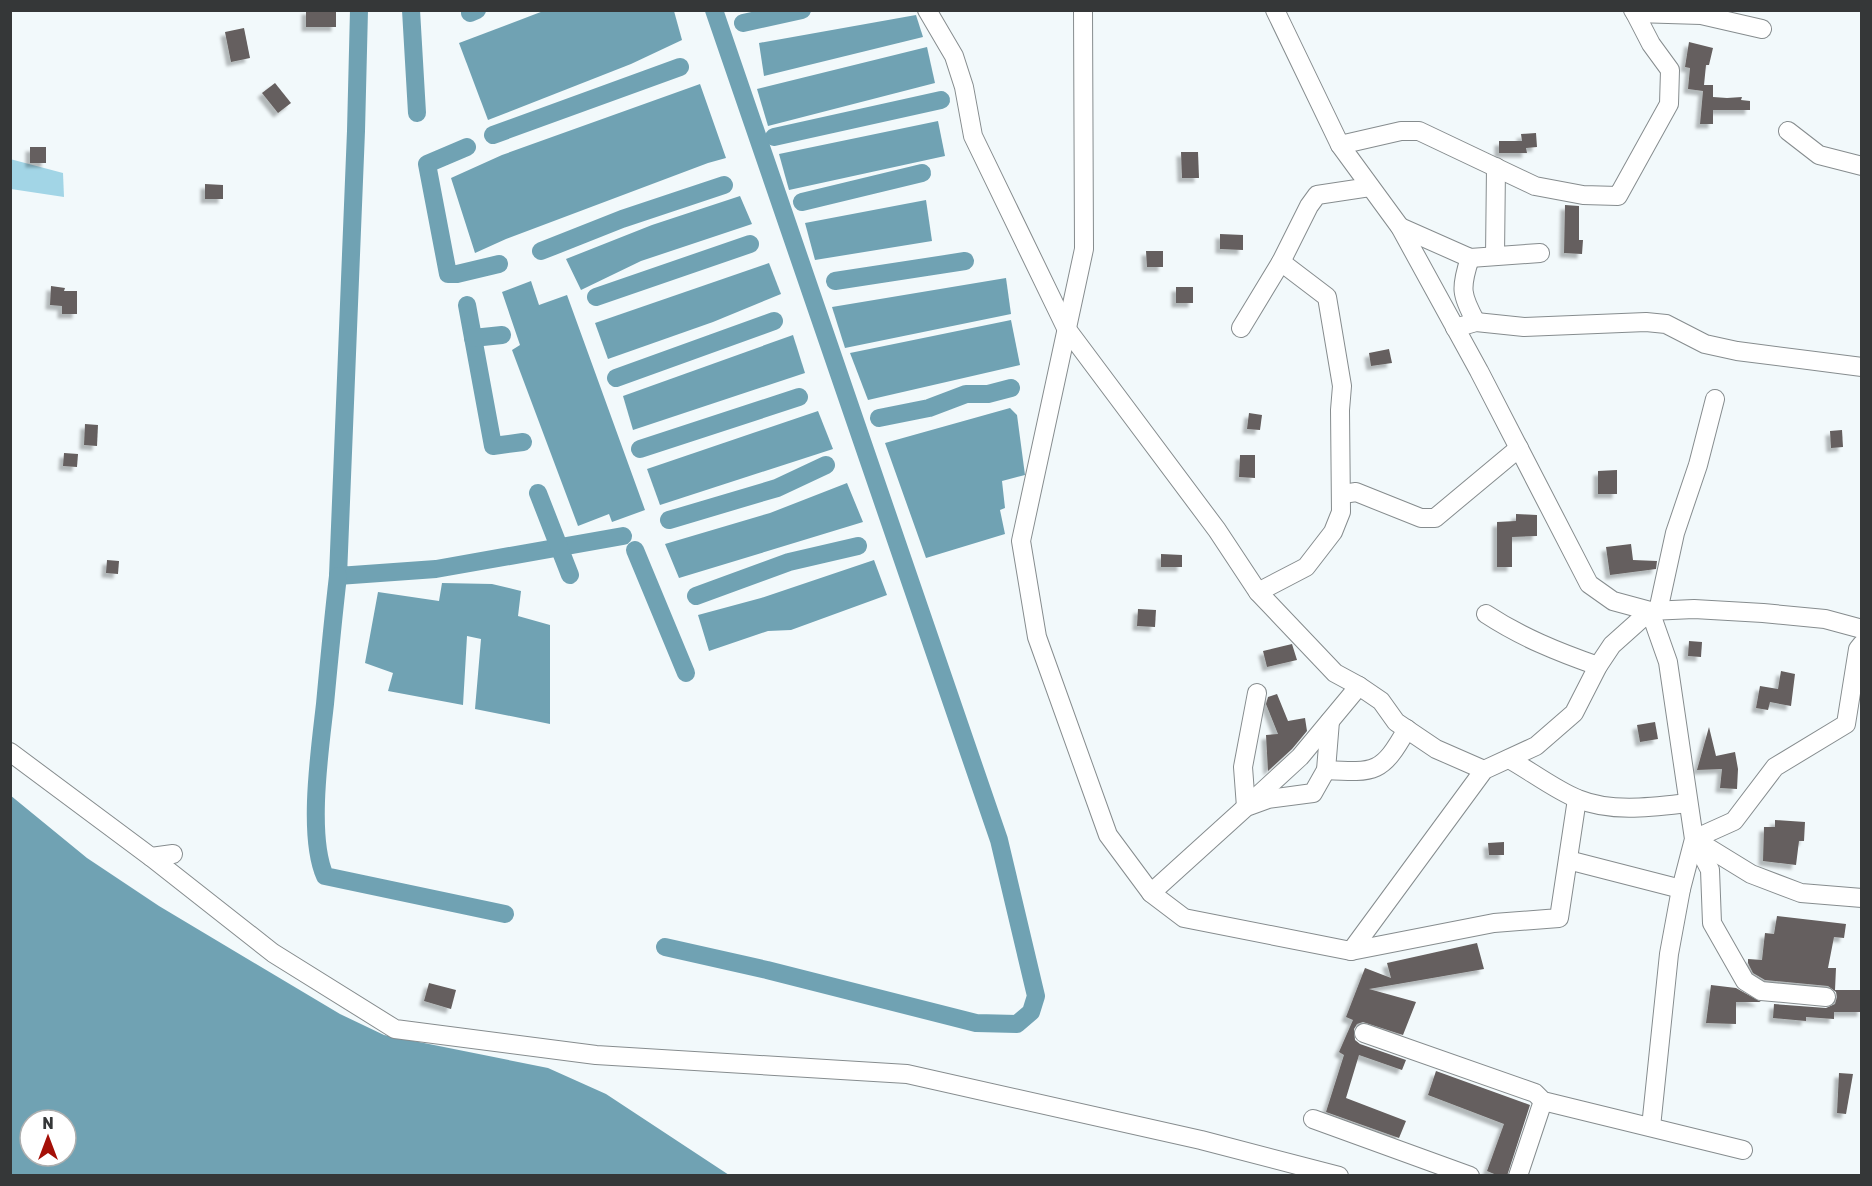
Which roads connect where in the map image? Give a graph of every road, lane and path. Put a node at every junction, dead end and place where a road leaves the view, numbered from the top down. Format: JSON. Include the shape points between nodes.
{"nodes":[{"id":1,"x":927,"y":10,"type":"edge"},
{"id":2,"x":1083,"y":10,"type":"edge"},
{"id":3,"x":1275,"y":10,"type":"edge"},
{"id":4,"x":1634,"y":12,"type":"edge"},
{"id":5,"x":1762,"y":29,"type":"dead end"},
{"id":6,"x":1788,"y":130,"type":"dead end"},
{"id":7,"x":1340,"y":146,"type":"junction"},
{"id":8,"x":1862,"y":166,"type":"edge"},
{"id":9,"x":1496,"y":167,"type":"junction"},
{"id":10,"x":1370,"y":187,"type":"junction"},
{"id":11,"x":1400,"y":227,"type":"junction"},
{"id":12,"x":1540,"y":254,"type":"dead end"},
{"id":13,"x":1495,"y":256,"type":"junction"},
{"id":14,"x":1470,"y":258,"type":"junction"},
{"id":15,"x":1281,"y":262,"type":"junction"},
{"id":16,"x":1476,"y":322,"type":"junction"},
{"id":17,"x":1066,"y":328,"type":"junction"},
{"id":18,"x":1240,"y":328,"type":"dead end"},
{"id":19,"x":1455,"y":328,"type":"junction"},
{"id":20,"x":1862,"y":367,"type":"edge"},
{"id":21,"x":1715,"y":399,"type":"dead end"},
{"id":22,"x":1519,"y":448,"type":"junction"},
{"id":23,"x":1342,"y":494,"type":"junction"},
{"id":24,"x":1258,"y":592,"type":"junction"},
{"id":25,"x":1654,"y":611,"type":"junction"},
{"id":26,"x":1486,"y":614,"type":"dead end"},
{"id":27,"x":1862,"y":629,"type":"edge"},
{"id":28,"x":1862,"y":644,"type":"edge"},
{"id":29,"x":1598,"y":666,"type":"junction"},
{"id":30,"x":1359,"y":686,"type":"junction"},
{"id":31,"x":1257,"y":693,"type":"dead end"},
{"id":32,"x":1330,"y":721,"type":"junction"},
{"id":33,"x":1407,"y":729,"type":"junction"},
{"id":34,"x":10,"y":752,"type":"edge"},
{"id":35,"x":1509,"y":759,"type":"junction"},
{"id":36,"x":1326,"y":770,"type":"junction"},
{"id":37,"x":1484,"y":770,"type":"junction"},
{"id":38,"x":1577,"y":799,"type":"junction"},
{"id":39,"x":1688,"y":802,"type":"junction"},
{"id":40,"x":1246,"y":807,"type":"junction"},
{"id":41,"x":1694,"y":839,"type":"junction"},
{"id":42,"x":173,"y":854,"type":"dead end"},
{"id":43,"x":151,"y":857,"type":"junction"},
{"id":44,"x":1568,"y":860,"type":"junction"},
{"id":45,"x":1681,"y":889,"type":"junction"},
{"id":46,"x":1152,"y":893,"type":"junction"},
{"id":47,"x":1862,"y":898,"type":"edge"},
{"id":48,"x":1351,"y":951,"type":"junction"},
{"id":49,"x":1826,"y":997,"type":"dead end"},
{"id":50,"x":1364,"y":1033,"type":"dead end"},
{"id":51,"x":1543,"y":1101,"type":"junction"},
{"id":52,"x":1313,"y":1119,"type":"dead end"},
{"id":53,"x":1651,"y":1127,"type":"junction"},
{"id":54,"x":1743,"y":1150,"type":"dead end"},
{"id":55,"x":1339,"y":1176,"type":"edge"},
{"id":56,"x":1470,"y":1176,"type":"edge"},
{"id":57,"x":1518,"y":1176,"type":"edge"}],
"edges":[{"from":1,"to":17,"type":"street","via":[[954,56],[973,135]]},
{"from":2,"to":17,"type":"street","via":[[1084,249]]},
{"from":3,"to":7,"type":"street"},
{"from":4,"to":5,"type":"street","via":[[1701,15]]},
{"from":4,"to":9,"type":"street","via":[[1670,70],[1669,104],[1618,196],[1583,195],[1535,186]]},
{"from":6,"to":8,"type":"street","via":[[1819,155]]},
{"from":7,"to":9,"type":"street","via":[[1401,130],[1419,130]]},
{"from":7,"to":10,"type":"street"},
{"from":9,"to":13,"type":"street"},
{"from":10,"to":11,"type":"street"},
{"from":10,"to":15,"type":"street","via":[[1317,195]]},
{"from":11,"to":14,"type":"street"},
{"from":11,"to":19,"type":"street"},
{"from":12,"to":13,"type":"street"},
{"from":13,"to":14,"type":"street"},
{"from":14,"to":16,"type":"street","via":[[1463,280],[1465,301]]},
{"from":15,"to":18,"type":"street"},
{"from":15,"to":23,"type":"street","via":[[1327,297],[1342,386]]},
{"from":16,"to":19,"type":"street"},
{"from":16,"to":20,"type":"street","via":[[1524,327],[1666,324],[1705,344]]},
{"from":17,"to":24,"type":"street"},
{"from":17,"to":46,"type":"street","via":[[1021,541],[1037,637],[1108,835]]},
{"from":19,"to":22,"type":"street"},
{"from":21,"to":25,"type":"street"},
{"from":22,"to":23,"type":"street","via":[[1435,518],[1421,518],[1356,492]]},
{"from":22,"to":25,"type":"street","via":[[1589,584],[1613,601]]},
{"from":23,"to":24,"type":"street","via":[[1341,512],[1333,532],[1306,567]]},
{"from":24,"to":30,"type":"street","via":[[1335,673]]},
{"from":25,"to":27,"type":"street","via":[[1763,613],[1825,619]]},
{"from":25,"to":29,"type":"street","via":[[1612,645]]},
{"from":25,"to":39,"type":"street","via":[[1668,662]]},
{"from":26,"to":29,"type":"street","via":[[1506,628]]},
{"from":28,"to":41,"type":"street","via":[[1845,724],[1775,767],[1734,821]]},
{"from":29,"to":35,"type":"street","via":[[1574,713],[1536,746]]},
{"from":30,"to":32,"type":"street"},
{"from":30,"to":33,"type":"street","via":[[1381,701],[1396,722]]},
{"from":31,"to":40,"type":"street","via":[[1243,767]]},
{"from":32,"to":36,"type":"street"},
{"from":32,"to":40,"type":"street","via":[[1300,757]]},
{"from":33,"to":36,"type":"street","via":[[1382,765],[1359,772]]},
{"from":33,"to":37,"type":"street","via":[[1436,749]]},
{"from":34,"to":43,"type":"street"},
{"from":35,"to":37,"type":"street"},
{"from":35,"to":38,"type":"street"},
{"from":36,"to":40,"type":"street","via":[[1313,793],[1268,799]]},
{"from":37,"to":48,"type":"street"},
{"from":38,"to":39,"type":"street","via":[[1611,807]]},
{"from":38,"to":44,"type":"street"},
{"from":39,"to":41,"type":"street"},
{"from":40,"to":46,"type":"street"},
{"from":41,"to":45,"type":"street"},
{"from":41,"to":47,"type":"street","via":[[1751,874],[1801,893]]},
{"from":41,"to":49,"type":"street","via":[[1710,870],[1712,923],[1745,981],[1761,991]]},
{"from":42,"to":43,"type":"street"},
{"from":43,"to":55,"type":"street","via":[[273,953],[395,1029],[596,1055],[907,1074],[1202,1140]]},
{"from":44,"to":45,"type":"street"},
{"from":44,"to":48,"type":"street","via":[[1558,918],[1494,923]]},
{"from":45,"to":53,"type":"street","via":[[1669,954]]},
{"from":46,"to":48,"type":"street","via":[[1184,918]]},
{"from":50,"to":51,"type":"street","via":[[1535,1093]]},
{"from":51,"to":53,"type":"street"},
{"from":51,"to":57,"type":"street"},
{"from":52,"to":56,"type":"street"},
{"from":53,"to":54,"type":"street"}]}
